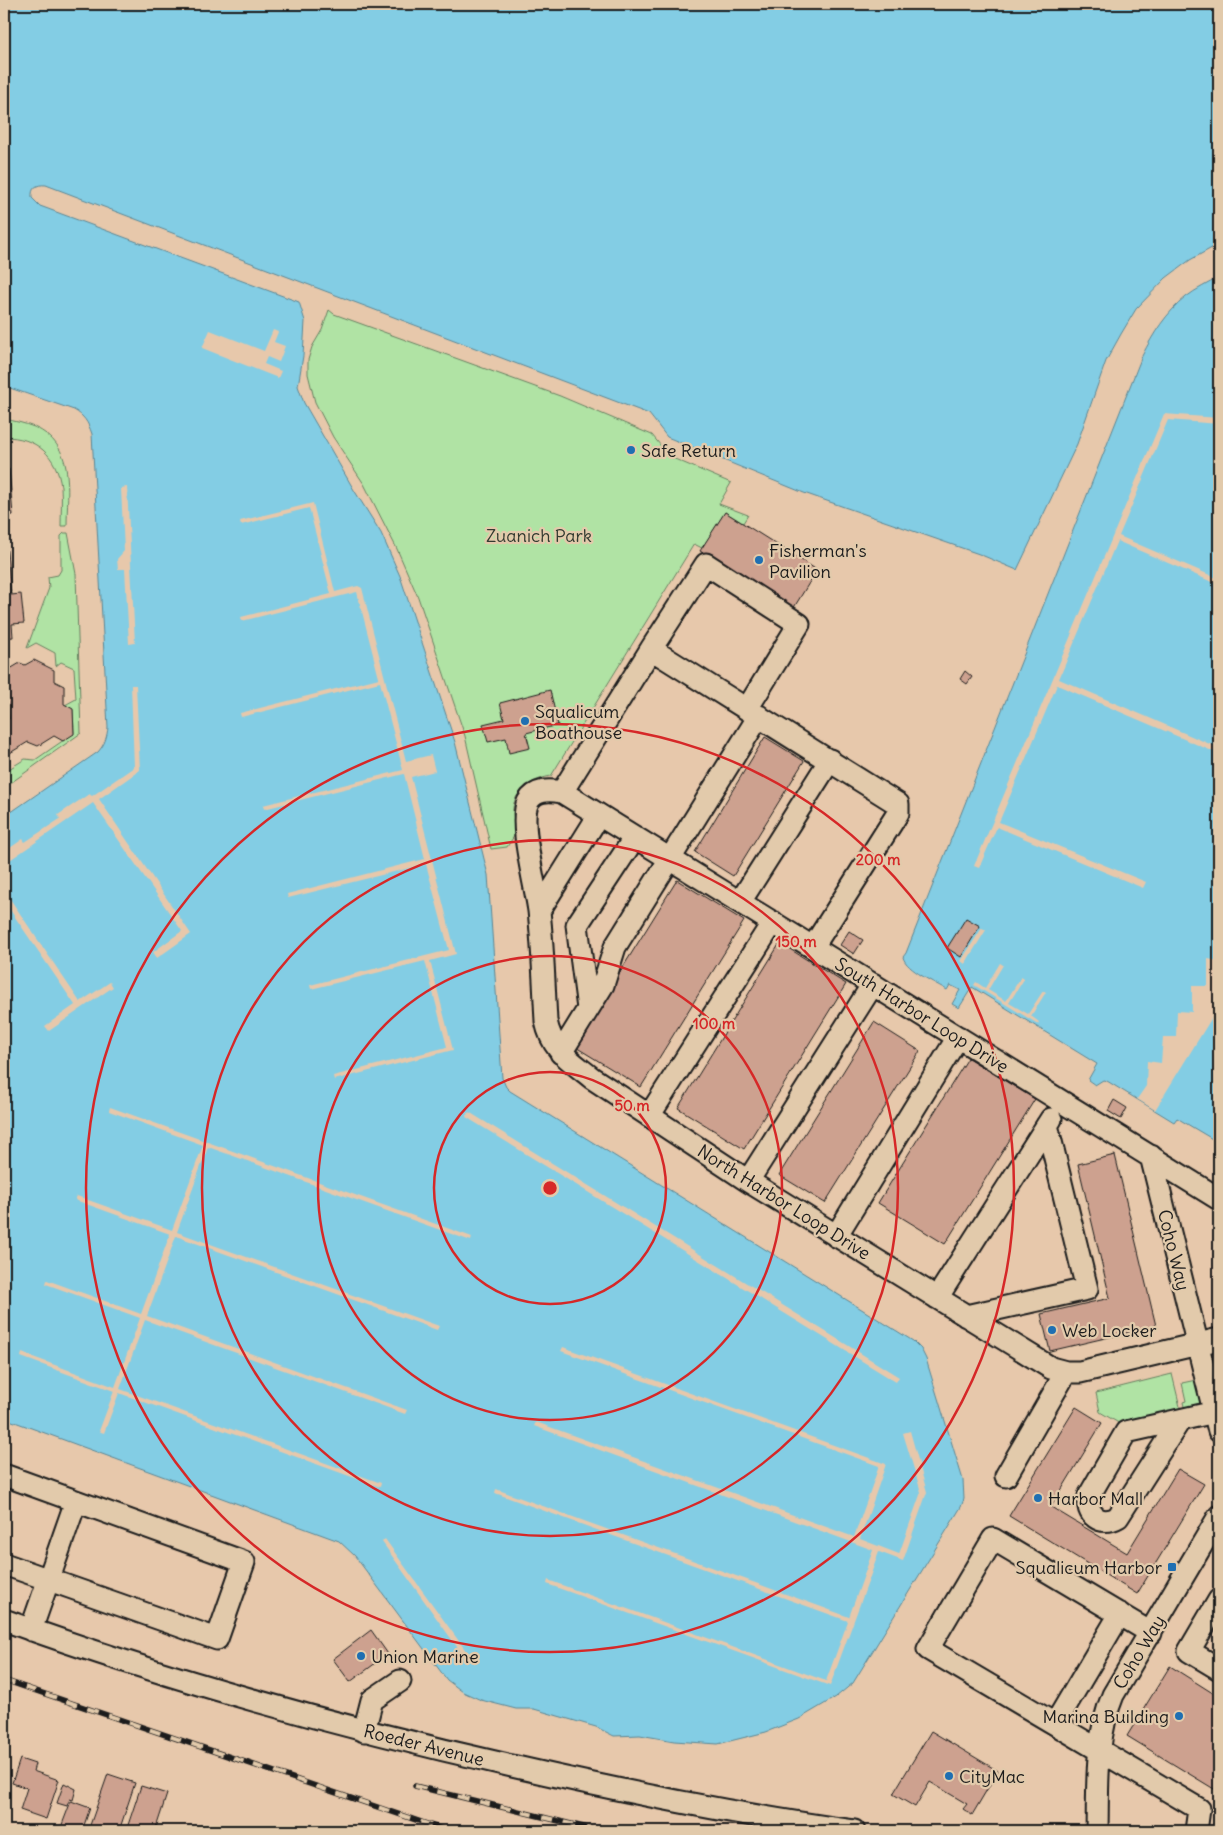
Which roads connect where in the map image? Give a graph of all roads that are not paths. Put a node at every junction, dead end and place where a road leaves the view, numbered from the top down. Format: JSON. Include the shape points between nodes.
{"nodes":[{"id":1,"x":651,"y":649,"type":"junction"},
{"id":2,"x":753,"y":712,"type":"junction"},
{"id":3,"x":830,"y":760,"type":"junction"},
{"id":4,"x":562,"y":792,"type":"junction"},
{"id":5,"x":599,"y":814,"type":"junction"},
{"id":6,"x":635,"y":837,"type":"junction"},
{"id":7,"x":671,"y":859,"type":"junction"},
{"id":8,"x":740,"y":902,"type":"junction"},
{"id":9,"x":539,"y":911,"type":"junction"},
{"id":10,"x":773,"y":922,"type":"junction"},
{"id":11,"x":813,"y":947,"type":"junction"},
{"id":12,"x":873,"y":984,"type":"junction"},
{"id":13,"x":588,"y":1009,"type":"junction"},
{"id":14,"x":958,"y":1037,"type":"junction"},
{"id":15,"x":561,"y":1053,"type":"junction"},
{"id":16,"x":1062,"y":1102,"type":"junction"},
{"id":17,"x":649,"y":1116,"type":"junction"},
{"id":18,"x":1047,"y":1125,"type":"junction"},
{"id":19,"x":1150,"y":1156,"type":"junction"},
{"id":20,"x":748,"y":1181,"type":"junction"},
{"id":21,"x":1219,"y":1199,"type":"edge"},
{"id":22,"x":836,"y":1236,"type":"junction"},
{"id":23,"x":937,"y":1298,"type":"junction"},
{"id":24,"x":966,"y":1316,"type":"junction"},
{"id":25,"x":1219,"y":1339,"type":"edge"},
{"id":26,"x":1198,"y":1344,"type":"junction"},
{"id":27,"x":1066,"y":1372,"type":"junction"},
{"id":28,"x":1180,"y":1420,"type":"junction"},
{"id":29,"x":1217,"y":1422,"type":"edge"},
{"id":30,"x":4,"y":1475,"type":"edge"},
{"id":31,"x":1006,"y":1476,"type":"dead end"},
{"id":32,"x":76,"y":1501,"type":"junction"},
{"id":33,"x":1219,"y":1516,"type":"edge"},
{"id":34,"x":4,"y":1564,"type":"edge"},
{"id":35,"x":48,"y":1580,"type":"junction"},
{"id":36,"x":1219,"y":1600,"type":"edge"},
{"id":37,"x":1120,"y":1614,"type":"junction"},
{"id":38,"x":4,"y":1620,"type":"edge"},
{"id":39,"x":31,"y":1630,"type":"junction"},
{"id":40,"x":1151,"y":1632,"type":"junction"},
{"id":41,"x":1219,"y":1669,"type":"edge"},
{"id":42,"x":400,"y":1681,"type":"dead end"},
{"id":43,"x":1056,"y":1724,"type":"junction"},
{"id":44,"x":364,"y":1731,"type":"junction"},
{"id":45,"x":1099,"y":1750,"type":"junction"},
{"id":46,"x":854,"y":1831,"type":"edge"},
{"id":47,"x":1097,"y":1831,"type":"edge"},
{"id":48,"x":1196,"y":1831,"type":"edge"}],
"edges":[{"from":1,"to":2,"type":"street"},
{"from":1,"to":2,"type":"street","via":[[706,564],[799,624]]},
{"from":1,"to":4,"type":"street"},
{"from":2,"to":3,"type":"street"},
{"from":2,"to":7,"type":"street"},
{"from":3,"to":8,"type":"street"},
{"from":3,"to":11,"type":"street","via":[[899,807]]},
{"from":4,"to":5,"type":"street","name":"South Harbor Loop Drive"},
{"from":4,"to":9,"type":"street","name":"North Harbor Loop Drive","via":[[540,791],[531,798],[526,809],[527,840]]},
{"from":5,"to":6,"type":"street","name":"South Harbor Loop Drive"},
{"from":5,"to":9,"type":"street"},
{"from":6,"to":7,"type":"street","name":"South Harbor Loop Drive"},
{"from":6,"to":13,"type":"street","via":[[576,925]]},
{"from":7,"to":8,"type":"street","name":"South Harbor Loop Drive"},
{"from":7,"to":13,"type":"street","via":[[615,947],[602,985]]},
{"from":8,"to":10,"type":"street","name":"South Harbor Loop Drive"},
{"from":9,"to":15,"type":"street","name":"North Harbor Loop Drive","via":[[546,1021],[550,1038]]},
{"from":10,"to":11,"type":"street","name":"South Harbor Loop Drive"},
{"from":10,"to":17,"type":"street"},
{"from":11,"to":12,"type":"street","name":"South Harbor Loop Drive"},
{"from":12,"to":14,"type":"street","name":"South Harbor Loop Drive"},
{"from":12,"to":20,"type":"street"},
{"from":13,"to":15,"type":"street"},
{"from":14,"to":16,"type":"street","name":"South Harbor Loop Drive"},
{"from":14,"to":22,"type":"street"},
{"from":15,"to":17,"type":"street","name":"North Harbor Loop Drive"},
{"from":16,"to":18,"type":"street"},
{"from":16,"to":19,"type":"street","name":"South Harbor Loop Drive"},
{"from":17,"to":20,"type":"street","name":"North Harbor Loop Drive"},
{"from":18,"to":23,"type":"street"},
{"from":18,"to":24,"type":"street","via":[[1087,1289]]},
{"from":19,"to":21,"type":"street","name":"South Harbor Loop Drive"},
{"from":19,"to":26,"type":"street","name":"Coho Way"},
{"from":20,"to":22,"type":"street","name":"North Harbor Loop Drive"},
{"from":22,"to":23,"type":"street","name":"North Harbor Loop Drive"},
{"from":23,"to":24,"type":"street","name":"North Harbor Loop Drive"},
{"from":24,"to":27,"type":"street","name":"North Harbor Loop Drive","via":[[1051,1368]]},
{"from":25,"to":26,"type":"street","name":"North Harbor Loop Drive"},
{"from":26,"to":27,"type":"street","name":"North Harbor Loop Drive","via":[[1080,1372]]},
{"from":26,"to":29,"type":"street","name":"Coho Way"},
{"from":27,"to":31,"type":"street"},
{"from":28,"to":28,"type":"street","via":[[1126,1432],[1089,1496],[1089,1508],[1095,1518],[1107,1522],[1118,1517]]},
{"from":28,"to":29,"type":"street"},
{"from":30,"to":32,"type":"street"},
{"from":32,"to":35,"type":"street"},
{"from":32,"to":35,"type":"street","via":[[244,1562],[217,1639]]},
{"from":33,"to":40,"type":"street","name":"Coho Way"},
{"from":34,"to":35,"type":"street"},
{"from":35,"to":39,"type":"street"},
{"from":36,"to":41,"type":"street","via":[[1189,1651]]},
{"from":37,"to":40,"type":"street"},
{"from":37,"to":43,"type":"street"},
{"from":37,"to":43,"type":"street","via":[[993,1539],[928,1649]]},
{"from":38,"to":39,"type":"street","name":"Roeder Avenue"},
{"from":39,"to":44,"type":"street","name":"Roeder Avenue","via":[[205,1686]]},
{"from":40,"to":45,"type":"street","name":"Coho Way","via":[[1114,1695]]},
{"from":42,"to":44,"type":"street","via":[[372,1700]]},
{"from":43,"to":45,"type":"street"},
{"from":44,"to":46,"type":"street","name":"Roeder Avenue","via":[[588,1784]]},
{"from":45,"to":47,"type":"street","name":"Coho Way"},
{"from":45,"to":48,"type":"street","via":[[1199,1809]]}]}
